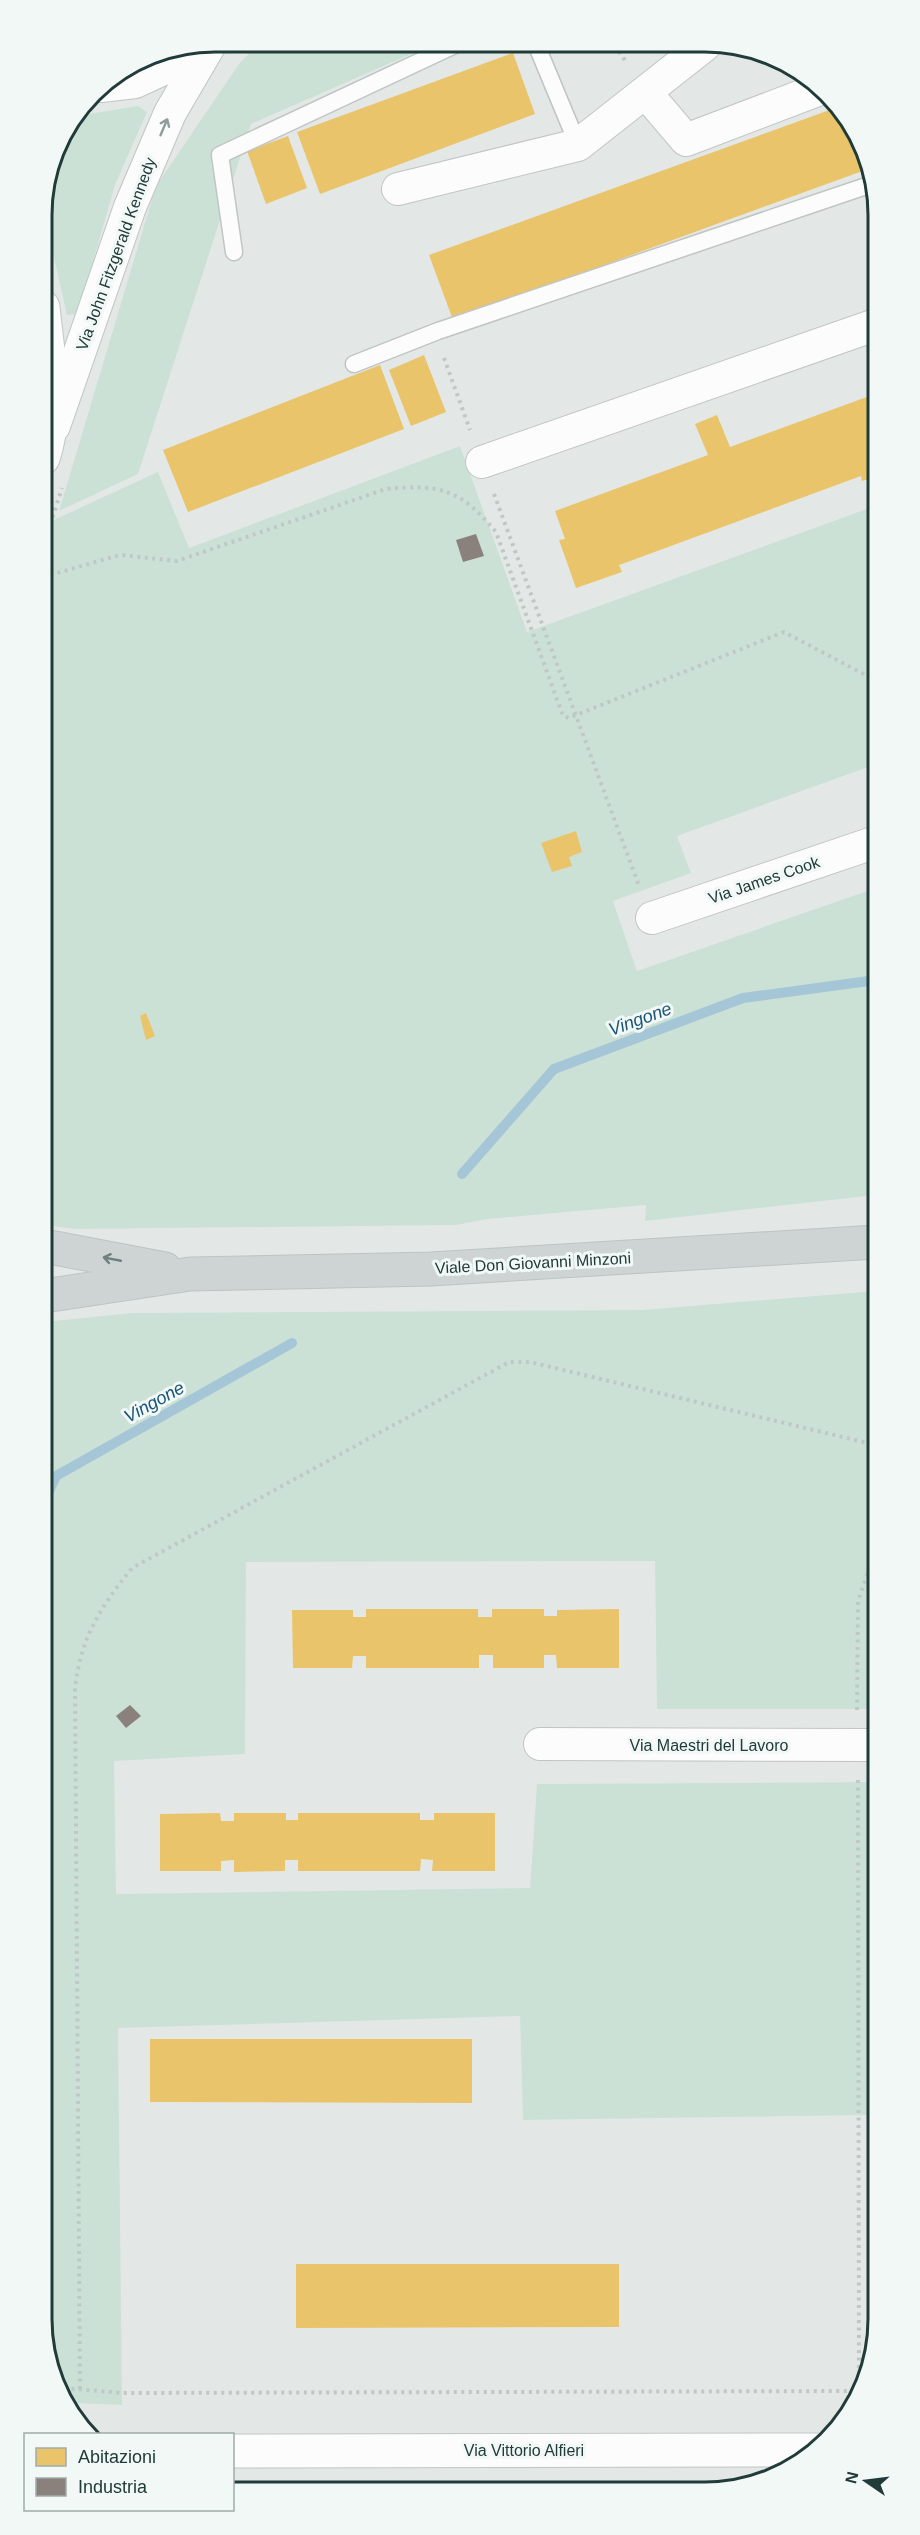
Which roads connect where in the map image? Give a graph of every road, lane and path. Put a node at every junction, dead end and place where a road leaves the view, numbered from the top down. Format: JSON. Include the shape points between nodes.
{"nodes":[{"id":1,"x":440,"y":52,"type":"edge"},
{"id":2,"x":539,"y":52,"type":"edge"},
{"id":3,"x":696,"y":52,"type":"edge"},
{"id":4,"x":205,"y":53,"type":"edge"},
{"id":5,"x":186,"y":56,"type":"edge"},
{"id":6,"x":119,"y":84,"type":"edge"},
{"id":7,"x":811,"y":92,"type":"edge"},
{"id":8,"x":646,"y":93,"type":"junction"},
{"id":9,"x":578,"y":146,"type":"junction"},
{"id":10,"x":864,"y":187,"type":"edge"},
{"id":11,"x":398,"y":189,"type":"dead end"},
{"id":12,"x":234,"y":252,"type":"dead end"},
{"id":13,"x":868,"y":327,"type":"edge"},
{"id":14,"x":442,"y":352,"type":"dead end"},
{"id":15,"x":354,"y":363,"type":"dead end"},
{"id":16,"x":53,"y":428,"type":"edge"},
{"id":17,"x":482,"y":462,"type":"junction"},
{"id":18,"x":53,"y":574,"type":"edge"},
{"id":19,"x":868,"y":676,"type":"edge"},
{"id":20,"x":576,"y":716,"type":"junction"},
{"id":21,"x":868,"y":845,"type":"edge"},
{"id":22,"x":652,"y":918,"type":"joint"},
{"id":23,"x":868,"y":1243,"type":"edge"},
{"id":24,"x":53,"y":1248,"type":"edge"},
{"id":25,"x":190,"y":1274,"type":"junction"},
{"id":26,"x":52,"y":1295,"type":"edge"},
{"id":27,"x":867,"y":1443,"type":"edge"},
{"id":28,"x":867,"y":1573,"type":"edge"},
{"id":29,"x":540,"y":1744,"type":"dead end"},
{"id":30,"x":867,"y":1745,"type":"edge"},
{"id":31,"x":860,"y":2367,"type":"edge"},
{"id":32,"x":68,"y":2388,"type":"edge"},
{"id":33,"x":80,"y":2390,"type":"junction"},
{"id":34,"x":851,"y":2391,"type":"edge"},
{"id":35,"x":802,"y":2450,"type":"edge"},
{"id":36,"x":234,"y":2451,"type":"edge"}],
"edges":[{"from":1,"to":12,"type":"lane","via":[[220,155]]},
{"from":2,"to":9,"type":"lane"},
{"from":3,"to":8,"type":"street"},
{"from":16,"to":4,"type":"street","name":"Via John Fitzgerald Kennedy","one_way":true,"via":[[130,207],[170,113]]},
{"from":5,"to":6,"type":"street","via":[[135,82]]},
{"from":7,"to":8,"type":"street","via":[[686,140]]},
{"from":8,"to":9,"type":"street"},
{"from":9,"to":11,"type":"street"},
{"from":10,"to":15,"type":"lane"},
{"from":13,"to":17,"type":"street"},
{"from":14,"to":17,"type":"path"},
{"from":17,"to":20,"type":"path"},
{"from":18,"to":20,"type":"path","via":[[120,555],[177,561],[386,489],[420,486],[450,491],[477,509],[496,532],[563,716]]},
{"from":19,"to":20,"type":"path","via":[[784,632]]},
{"from":20,"to":22,"type":"path"},
{"from":21,"to":22,"type":"street","name":"Via James Cook"},
{"from":23,"to":25,"type":"main road","name":"Viale Don Giovanni Minzoni","via":[[431,1269]]},
{"from":25,"to":24,"type":"main road","name":"Viale Don Giovanni Minzoni","one_way":true},
{"from":25,"to":26,"type":"main road","name":"Viale Don Giovanni Minzoni"},
{"from":27,"to":33,"type":"path","via":[[530,1362],[509,1362],[132,1568],[91,1626],[79,1659],[75,1688]]},
{"from":28,"to":30,"type":"path","via":[[858,1600]]},
{"from":29,"to":30,"type":"street","name":"Via Maestri del Lavoro"},
{"from":30,"to":31,"type":"path"},
{"from":32,"to":33,"type":"path"},
{"from":33,"to":34,"type":"path"},
{"from":35,"to":36,"type":"street","name":"Via Vittorio Alfieri"}]}
